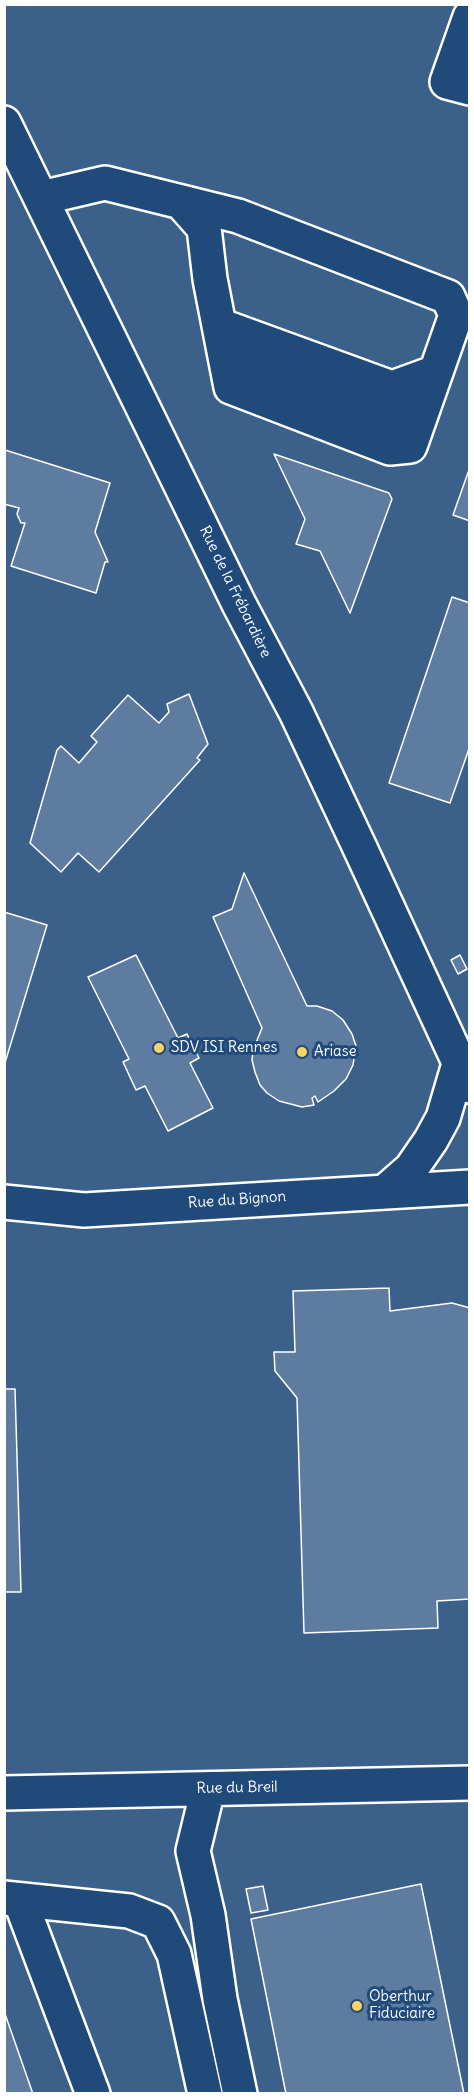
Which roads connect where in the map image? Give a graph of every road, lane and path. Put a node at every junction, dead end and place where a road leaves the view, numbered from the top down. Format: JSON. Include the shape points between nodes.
{"nodes":[{"id":1,"x":470,"y":17,"type":"edge"},
{"id":2,"x":470,"y":88,"type":"edge"},
{"id":3,"x":4,"y":123,"type":"edge"},
{"id":4,"x":41,"y":198,"type":"junction"},
{"id":5,"x":181,"y":202,"type":"junction"},
{"id":6,"x":222,"y":340,"type":"junction"},
{"id":7,"x":436,"y":372,"type":"junction"},
{"id":8,"x":464,"y":1075,"type":"edge"},
{"id":9,"x":470,"y":1187,"type":"edge"},
{"id":10,"x":387,"y":1190,"type":"junction"},
{"id":11,"x":4,"y":1202,"type":"edge"},
{"id":12,"x":470,"y":1783,"type":"edge"},
{"id":13,"x":208,"y":1789,"type":"junction"},
{"id":14,"x":4,"y":1793,"type":"edge"},
{"id":15,"x":12,"y":1899,"type":"edge"},
{"id":16,"x":93,"y":2094,"type":"edge"},
{"id":17,"x":205,"y":2094,"type":"edge"},
{"id":18,"x":240,"y":2094,"type":"edge"}],
"edges":[{"from":1,"to":2,"type":"street","via":[[447,81]]},
{"from":3,"to":4,"type":"street","name":"Rue de la Frébardière"},
{"from":4,"to":5,"type":"street","via":[[105,183]]},
{"from":4,"to":8,"type":"street","name":"Rue de la Frébardière","via":[[239,604],[296,712]]},
{"from":5,"to":6,"type":"street","via":[[204,228]]},
{"from":5,"to":7,"type":"street","via":[[238,216],[448,297],[456,315]]},
{"from":6,"to":7,"type":"street","via":[[393,388]]},
{"from":6,"to":7,"type":"street","via":[[231,387],[390,448],[410,446]]},
{"from":8,"to":10,"type":"street","name":"Rue de la Frébardière","via":[[431,1140],[411,1169]]},
{"from":9,"to":10,"type":"street","name":"Rue du Bignon"},
{"from":10,"to":11,"type":"street","name":"Rue du Bignon","via":[[84,1210]]},
{"from":12,"to":13,"type":"street","name":"Rue du Breil"},
{"from":13,"to":14,"type":"street","name":"Rue du Breil"},
{"from":13,"to":18,"type":"street","via":[[193,1851]]},
{"from":15,"to":16,"type":"street"},
{"from":15,"to":17,"type":"street","via":[[129,1911],[158,1922],[174,1954]]}]}
